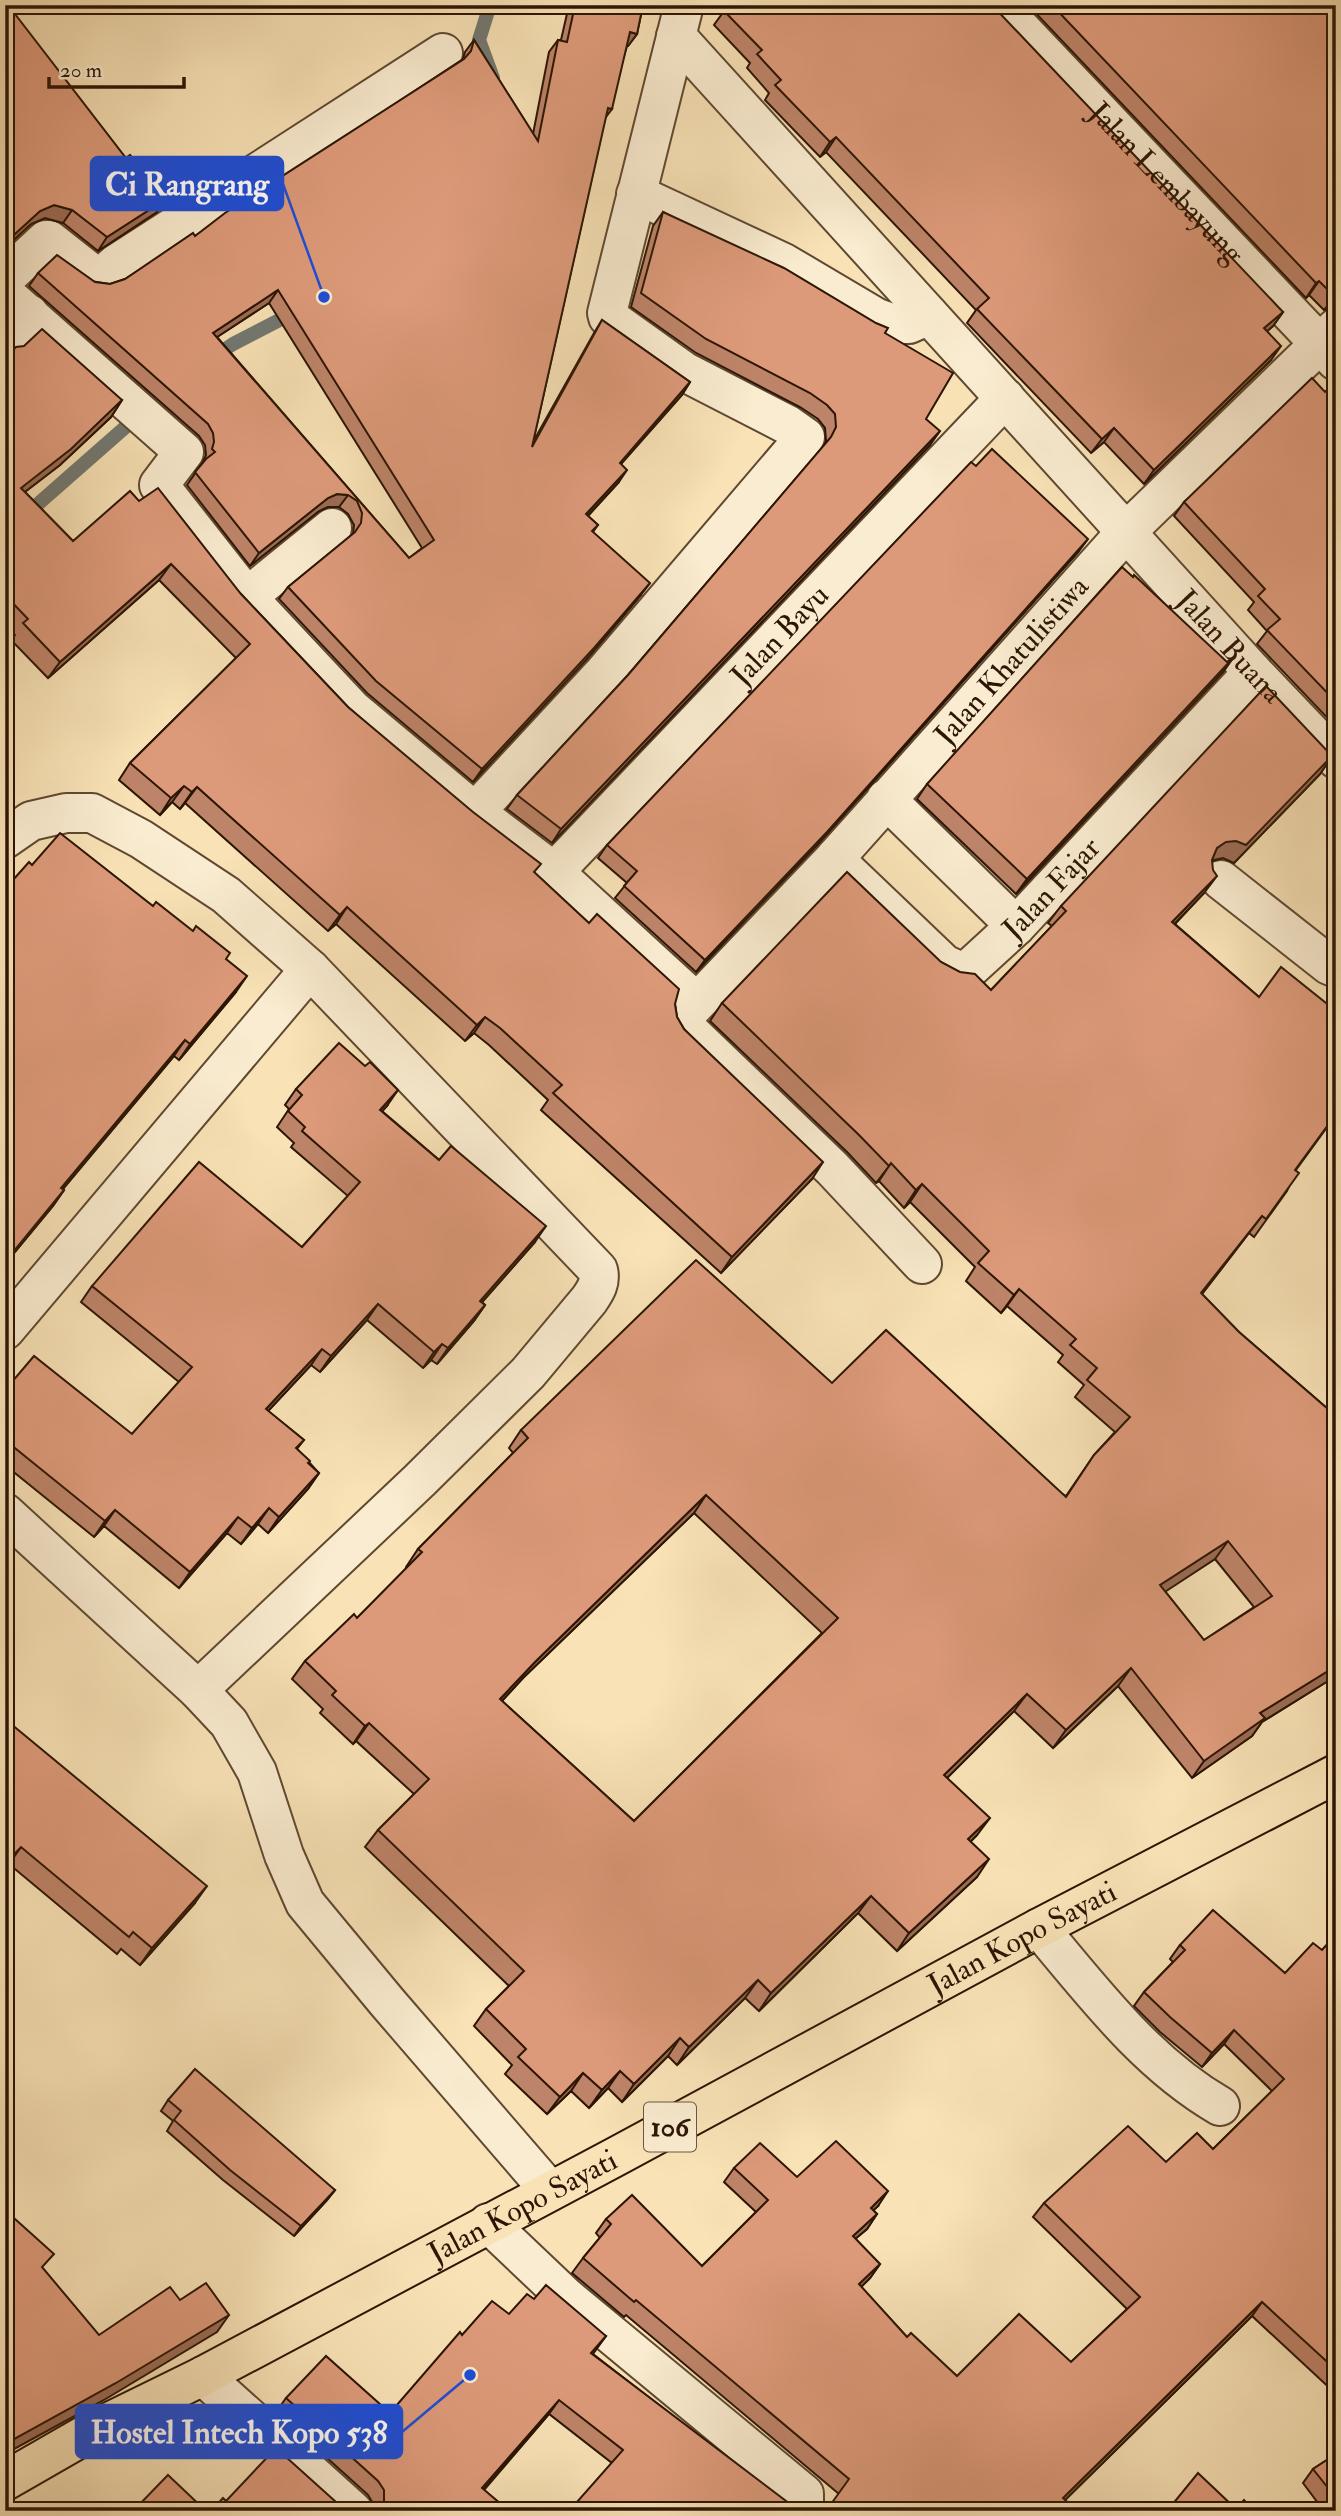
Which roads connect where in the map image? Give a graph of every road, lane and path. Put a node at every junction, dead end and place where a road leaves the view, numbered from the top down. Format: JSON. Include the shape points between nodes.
{"nodes":[{"id":1,"x":998,"y":5,"type":"edge"},
{"id":2,"x":680,"y":21,"type":"edge"},
{"id":3,"x":443,"y":53,"type":"dead end"},
{"id":4,"x":636,"y":194,"type":"junction"},
{"id":5,"x":5,"y":278,"type":"edge"},
{"id":6,"x":929,"y":315,"type":"junction"},
{"id":7,"x":13,"y":317,"type":"edge"},
{"id":8,"x":1330,"y":344,"type":"edge"},
{"id":9,"x":1005,"y":398,"type":"junction"},
{"id":10,"x":332,"y":528,"type":"dead end"},
{"id":11,"x":1126,"y":532,"type":"junction"},
{"id":12,"x":247,"y":597,"type":"junction"},
{"id":13,"x":1253,"y":672,"type":"junction"},
{"id":14,"x":1336,"y":759,"type":"edge"},
{"id":15,"x":886,"y":799,"type":"junction"},
{"id":16,"x":475,"y":812,"type":"junction"},
{"id":17,"x":18,"y":830,"type":"edge"},
{"id":18,"x":834,"y":859,"type":"junction"},
{"id":19,"x":554,"y":872,"type":"junction"},
{"id":20,"x":1221,"y":880,"type":"edge"},
{"id":21,"x":1016,"y":926,"type":"junction"},
{"id":22,"x":1336,"y":968,"type":"edge"},
{"id":23,"x":310,"y":969,"type":"junction"},
{"id":24,"x":696,"y":1002,"type":"junction"},
{"id":25,"x":922,"y":1264,"type":"dead end"},
{"id":26,"x":5,"y":1330,"type":"edge"},
{"id":27,"x":5,"y":1513,"type":"edge"},
{"id":28,"x":198,"y":1690,"type":"junction"},
{"id":29,"x":1336,"y":1774,"type":"edge"},
{"id":30,"x":1039,"y":1928,"type":"junction"},
{"id":31,"x":1220,"y":2106,"type":"dead end"},
{"id":32,"x":550,"y":2191,"type":"junction"},
{"id":33,"x":488,"y":2224,"type":"junction"},
{"id":34,"x":203,"y":2376,"type":"junction"},
{"id":35,"x":5,"y":2480,"type":"edge"},
{"id":36,"x":353,"y":2511,"type":"edge"},
{"id":37,"x":800,"y":2511,"type":"edge"}],
"edges":[{"from":1,"to":8,"type":"street","name":"Jalan Lembayung"},
{"from":2,"to":4,"type":"street"},
{"from":2,"to":6,"type":"street","name":"Jalan Buana"},
{"from":3,"to":5,"type":"street","via":[[103,275],[91,273],[46,240]]},
{"from":4,"to":6,"type":"street","via":[[784,263],[877,318],[909,324]]},
{"from":4,"to":16,"type":"street","via":[[607,313],[611,321],[685,372],[805,437],[602,675]]},
{"from":6,"to":9,"type":"street","name":"Jalan Buana"},
{"from":7,"to":12,"type":"street","via":[[184,452],[159,485]]},
{"from":8,"to":11,"type":"street","name":"Jalan Khatulistiwa"},
{"from":9,"to":11,"type":"street","name":"Jalan Buana"},
{"from":9,"to":19,"type":"street","name":"Jalan Bayu"},
{"from":10,"to":12,"type":"street"},
{"from":11,"to":13,"type":"street","name":"Jalan Buana"},
{"from":11,"to":15,"type":"street","name":"Jalan Khatulistiwa"},
{"from":12,"to":16,"type":"street","via":[[352,709]]},
{"from":13,"to":14,"type":"street","name":"Jalan Buana"},
{"from":13,"to":21,"type":"street","name":"Jalan Fajar"},
{"from":15,"to":18,"type":"street","name":"Jalan Khatulistiwa"},
{"from":15,"to":21,"type":"street"},
{"from":16,"to":19,"type":"street"},
{"from":17,"to":23,"type":"street","via":[[66,813],[92,813],[226,895]]},
{"from":18,"to":21,"type":"street","name":"Jalan Fajar","via":[[944,964],[957,970],[968,970]]},
{"from":18,"to":24,"type":"street","name":"Jalan Khatulistiwa"},
{"from":19,"to":24,"type":"street"},
{"from":20,"to":22,"type":"street"},
{"from":23,"to":26,"type":"street"},
{"from":23,"to":28,"type":"street","via":[[598,1270],[600,1278],[589,1300],[528,1373]]},
{"from":24,"to":25,"type":"street","via":[[685,1018],[688,1030],[832,1168]]},
{"from":27,"to":28,"type":"street"},
{"from":28,"to":32,"type":"street","via":[[229,1723],[257,1772],[305,1903]]},
{"from":29,"to":30,"type":"main road","name":"Jalan Kopo Sayati","number":"106"},
{"from":30,"to":31,"type":"street","via":[[1128,2032]]},
{"from":30,"to":32,"type":"main road","name":"Jalan Kopo Sayati","number":"106"},
{"from":32,"to":33,"type":"main road","name":"Jalan Kopo Sayati","number":"106"},
{"from":33,"to":34,"type":"main road","name":"Jalan Kopo Sayati","number":"106"},
{"from":33,"to":37,"type":"street","via":[[566,2297],[804,2494]]},
{"from":34,"to":35,"type":"main road","name":"Jalan Kopo Sayati","number":"106"},
{"from":34,"to":36,"type":"street"}]}
